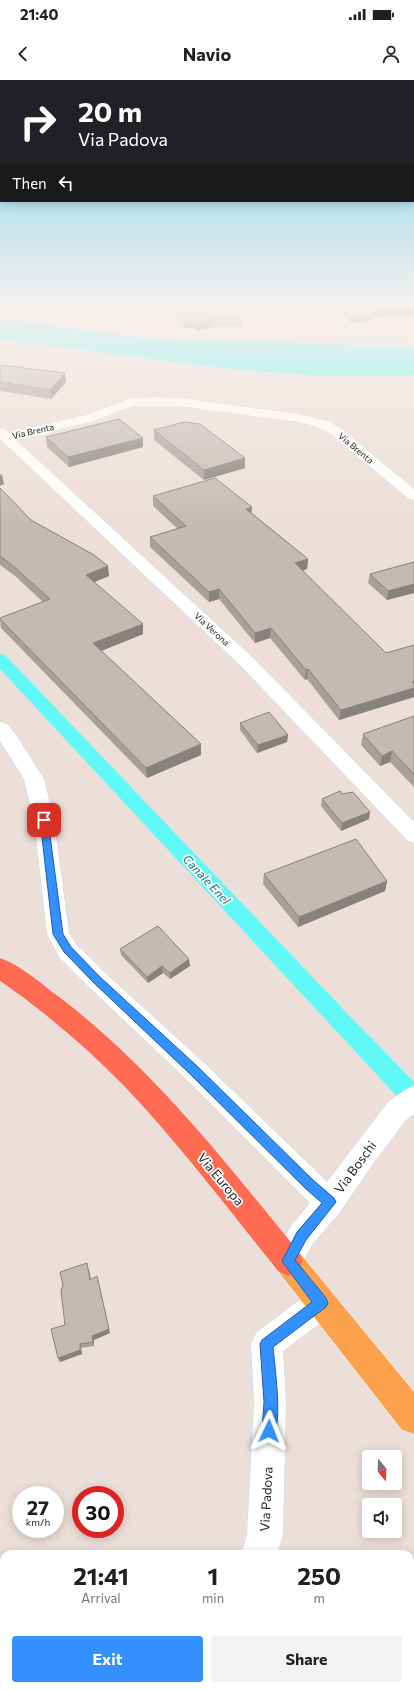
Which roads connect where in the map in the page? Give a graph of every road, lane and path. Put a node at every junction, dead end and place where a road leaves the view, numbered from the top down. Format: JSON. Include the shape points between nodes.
{"nodes":[{"id":1,"x":3,"y":435,"type":"edge"},
{"id":2,"x":414,"y":496,"type":"edge"},
{"id":3,"x":0,"y":728,"type":"edge"},
{"id":4,"x":414,"y":835,"type":"edge"},
{"id":5,"x":0,"y":968,"type":"edge"},
{"id":6,"x":406,"y":1105,"type":"edge"},
{"id":7,"x":330,"y":1202,"type":"junction"},
{"id":8,"x":288,"y":1261,"type":"junction"},
{"id":9,"x":321,"y":1303,"type":"junction"},
{"id":10,"x":414,"y":1418,"type":"edge"},
{"id":11,"x":260,"y":1550,"type":"edge"}],
"edges":[{"from":1,"to":2,"type":"street","name":"Via Brenta","via":[[90,418],[131,402],[179,402],[299,418],[322,424],[337,432]]},
{"from":1,"to":4,"type":"street","name":"Via Verona","via":[[246,661]]},
{"from":3,"to":7,"type":"street","via":[[34,779],[44,820],[58,934],[67,950]]},
{"from":5,"to":8,"type":"highway","name":"Via Europa","via":[[50,1004],[133,1078]]},
{"from":6,"to":7,"type":"street","name":"Via Boschi","via":[[360,1159]]},
{"from":7,"to":8,"type":"street","name":"Via Boschi","via":[[301,1236]]},
{"from":8,"to":9,"type":"main road","name":"Via Europa"},
{"from":9,"to":10,"type":"main road","name":"Via Europa"},
{"from":9,"to":11,"type":"street","name":"Via Padova","via":[[267,1344],[270,1402],[265,1535]]}]}
